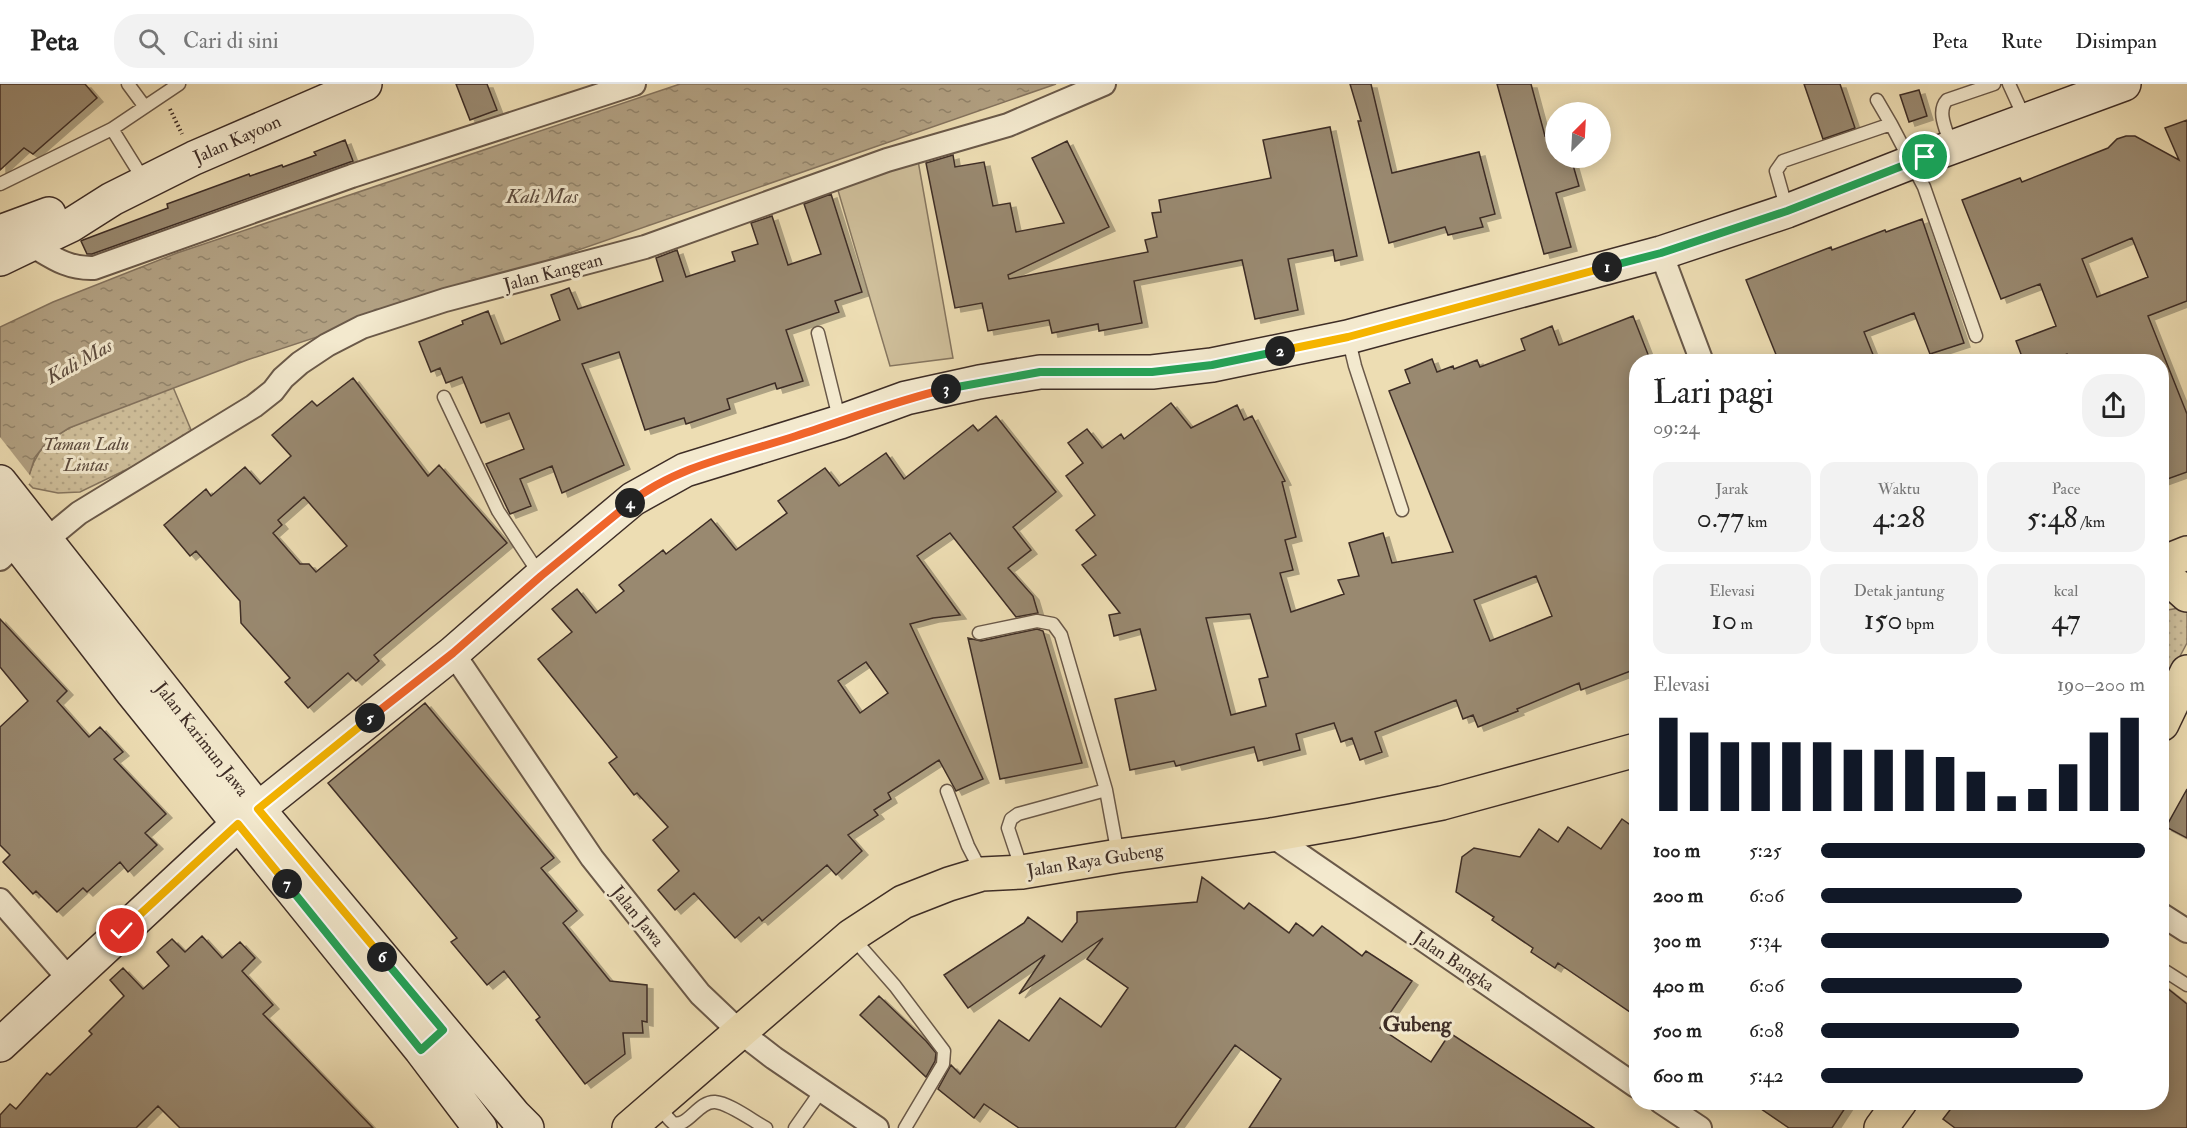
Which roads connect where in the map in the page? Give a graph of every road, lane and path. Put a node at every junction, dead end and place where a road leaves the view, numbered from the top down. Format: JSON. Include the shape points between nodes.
{"nodes":[{"id":1,"x":128,"y":84,"type":"edge"},
{"id":2,"x":179,"y":84,"type":"edge"},
{"id":3,"x":365,"y":84,"type":"edge"},
{"id":4,"x":634,"y":84,"type":"edge"},
{"id":5,"x":1104,"y":84,"type":"edge"},
{"id":6,"x":1994,"y":84,"type":"edge"},
{"id":7,"x":2009,"y":84,"type":"edge"},
{"id":8,"x":2124,"y":84,"type":"edge"},
{"id":9,"x":164,"y":94,"type":"junction"},
{"id":10,"x":1877,"y":100,"type":"dead end"},
{"id":11,"x":145,"y":107,"type":"junction"},
{"id":12,"x":2026,"y":120,"type":"junction"},
{"id":13,"x":1891,"y":124,"type":"junction"},
{"id":14,"x":112,"y":129,"type":"junction"},
{"id":15,"x":1952,"y":147,"type":"junction"},
{"id":16,"x":194,"y":158,"type":"junction"},
{"id":17,"x":1912,"y":162,"type":"junction"},
{"id":18,"x":145,"y":183,"type":"junction"},
{"id":19,"x":0,"y":184,"type":"edge"},
{"id":20,"x":112,"y":199,"type":"junction"},
{"id":21,"x":1787,"y":211,"type":"junction"},
{"id":22,"x":0,"y":232,"type":"edge"},
{"id":23,"x":30,"y":244,"type":"junction"},
{"id":24,"x":1661,"y":253,"type":"junction"},
{"id":25,"x":0,"y":259,"type":"edge"},
{"id":26,"x":818,"y":333,"type":"dead end"},
{"id":27,"x":1976,"y":336,"type":"dead end"},
{"id":28,"x":1348,"y":337,"type":"junction"},
{"id":29,"x":1699,"y":354,"type":"edge"},
{"id":30,"x":444,"y":397,"type":"dead end"},
{"id":31,"x":840,"y":422,"type":"junction"},
{"id":32,"x":1402,"y":510,"type":"dead end"},
{"id":33,"x":13,"y":524,"type":"edge"},
{"id":34,"x":2187,"y":553,"type":"edge"},
{"id":35,"x":2169,"y":560,"type":"edge"},
{"id":36,"x":541,"y":576,"type":"junction"},
{"id":37,"x":2169,"y":582,"type":"edge"},
{"id":38,"x":2187,"y":595,"type":"edge"},
{"id":39,"x":979,"y":633,"type":"dead end"},
{"id":40,"x":453,"y":653,"type":"junction"},
{"id":41,"x":2187,"y":672,"type":"edge"},
{"id":42,"x":2169,"y":709,"type":"edge"},
{"id":43,"x":1629,"y":752,"type":"edge"},
{"id":44,"x":1106,"y":790,"type":"junction"},
{"id":45,"x":946,"y":791,"type":"dead end"},
{"id":46,"x":248,"y":817,"type":"junction"},
{"id":47,"x":1271,"y":835,"type":"junction"},
{"id":48,"x":1118,"y":856,"type":"junction"},
{"id":49,"x":1022,"y":872,"type":"junction"},
{"id":50,"x":982,"y":874,"type":"junction"},
{"id":51,"x":0,"y":900,"type":"edge"},
{"id":52,"x":2169,"y":919,"type":"edge"},
{"id":53,"x":2187,"y":931,"type":"edge"},
{"id":54,"x":851,"y":936,"type":"junction"},
{"id":55,"x":2169,"y":973,"type":"edge"},
{"id":56,"x":69,"y":980,"type":"junction"},
{"id":57,"x":2187,"y":985,"type":"edge"},
{"id":58,"x":739,"y":1031,"type":"junction"},
{"id":59,"x":432,"y":1040,"type":"junction"},
{"id":60,"x":0,"y":1045,"type":"edge"},
{"id":61,"x":1629,"y":1081,"type":"edge"},
{"id":62,"x":821,"y":1090,"type":"junction"},
{"id":63,"x":657,"y":1104,"type":"junction"},
{"id":64,"x":1673,"y":1110,"type":"edge"},
{"id":65,"x":1894,"y":1110,"type":"edge"},
{"id":66,"x":480,"y":1128,"type":"edge"},
{"id":67,"x":527,"y":1128,"type":"edge"},
{"id":68,"x":628,"y":1128,"type":"edge"},
{"id":69,"x":766,"y":1128,"type":"edge"},
{"id":70,"x":795,"y":1128,"type":"edge"},
{"id":71,"x":877,"y":1128,"type":"edge"},
{"id":72,"x":905,"y":1128,"type":"edge"},
{"id":73,"x":1700,"y":1128,"type":"edge"},
{"id":74,"x":1881,"y":1128,"type":"edge"}],
"edges":[{"from":1,"to":11,"type":"lane"},
{"from":2,"to":9,"type":"lane"},
{"from":3,"to":16,"type":"street","name":"Jalan Kayoon"},
{"from":4,"to":23,"type":"street","via":[[352,176],[94,268],[77,268]]},
{"from":5,"to":33,"type":"street","name":"Jalan Kangean","via":[[1008,125],[887,160],[645,247],[445,300],[362,327],[300,363],[254,406],[79,513]]},
{"from":6,"to":15,"type":"lane","via":[[1942,105]]},
{"from":7,"to":12,"type":"lane"},
{"from":8,"to":12,"type":"street"},
{"from":9,"to":11,"type":"lane"},
{"from":9,"to":16,"type":"path"},
{"from":10,"to":13,"type":"lane"},
{"from":11,"to":14,"type":"lane"},
{"from":12,"to":15,"type":"street"},
{"from":13,"to":17,"type":"lane"},
{"from":13,"to":21,"type":"lane","via":[[1783,161],[1776,171]]},
{"from":14,"to":18,"type":"lane"},
{"from":14,"to":19,"type":"lane"},
{"from":15,"to":17,"type":"street"},
{"from":16,"to":18,"type":"street","name":"Jalan Kayoon"},
{"from":17,"to":21,"type":"street"},
{"from":17,"to":27,"type":"lane"},
{"from":18,"to":20,"type":"street","name":"Jalan Kayoon"},
{"from":20,"to":22,"type":"street","name":"Jalan Kayoon","via":[[56,211]]},
{"from":20,"to":23,"type":"street","name":"Jalan Kayoon","via":[[71,225]]},
{"from":21,"to":24,"type":"street"},
{"from":23,"to":25,"type":"street","name":"Jalan Kayoon"},
{"from":24,"to":28,"type":"street"},
{"from":24,"to":29,"type":"street"},
{"from":26,"to":31,"type":"lane"},
{"from":28,"to":31,"type":"street","via":[[1212,365],[1152,372],[1040,372],[979,382],[906,398]]},
{"from":28,"to":32,"type":"lane"},
{"from":30,"to":36,"type":"lane","via":[[498,511]]},
{"from":31,"to":36,"type":"street","via":[[684,470],[633,500]]},
{"from":33,"to":46,"type":"street","name":"Jalan Karimun Jawa"},
{"from":34,"to":35,"type":"highway"},
{"from":36,"to":40,"type":"street"},
{"from":37,"to":38,"type":"highway"},
{"from":39,"to":44,"type":"lane","via":[[1037,621],[1053,624],[1061,635]]},
{"from":40,"to":46,"type":"street"},
{"from":40,"to":58,"type":"street","name":"Jalan Jawa","via":[[591,858],[700,994]]},
{"from":41,"to":42,"type":"highway"},
{"from":43,"to":47,"type":"highway","name":"Jalan Raya Gubeng","via":[[1442,803]]},
{"from":44,"to":48,"type":"lane"},
{"from":44,"to":49,"type":"lane","via":[[1011,819],[1008,828]]},
{"from":45,"to":50,"type":"lane"},
{"from":46,"to":56,"type":"street"},
{"from":46,"to":59,"type":"street","name":"Jalan Karimun Jawa"},
{"from":47,"to":48,"type":"highway","name":"Jalan Raya Gubeng"},
{"from":47,"to":61,"type":"street","name":"Jalan Bangka"},
{"from":48,"to":49,"type":"highway","name":"Jalan Raya Gubeng"},
{"from":49,"to":50,"type":"highway","name":"Jalan Raya Gubeng"},
{"from":50,"to":54,"type":"highway","name":"Jalan Raya Gubeng","via":[[903,902]]},
{"from":51,"to":56,"type":"street"},
{"from":52,"to":53,"type":"street"},
{"from":54,"to":58,"type":"highway","name":"Jalan Raya Gubeng"},
{"from":54,"to":72,"type":"lane","via":[[944,1051],[943,1064]]},
{"from":55,"to":57,"type":"lane"},
{"from":56,"to":60,"type":"street"},
{"from":58,"to":62,"type":"street","name":"Jalan Jawa"},
{"from":58,"to":63,"type":"highway","name":"Jalan Raya Gubeng"},
{"from":59,"to":66,"type":"street","name":"Jalan Karimun Jawa"},
{"from":59,"to":67,"type":"street","name":"Jalan Karimun Jawa"},
{"from":62,"to":70,"type":"lane"},
{"from":62,"to":71,"type":"street","name":"Jalan Jawa"},
{"from":63,"to":68,"type":"highway","name":"Jalan Raya Gubeng"},
{"from":63,"to":69,"type":"lane","via":[[678,1127],[687,1125],[705,1104],[714,1102]]},
{"from":64,"to":73,"type":"street"},
{"from":65,"to":74,"type":"highway"}]}
